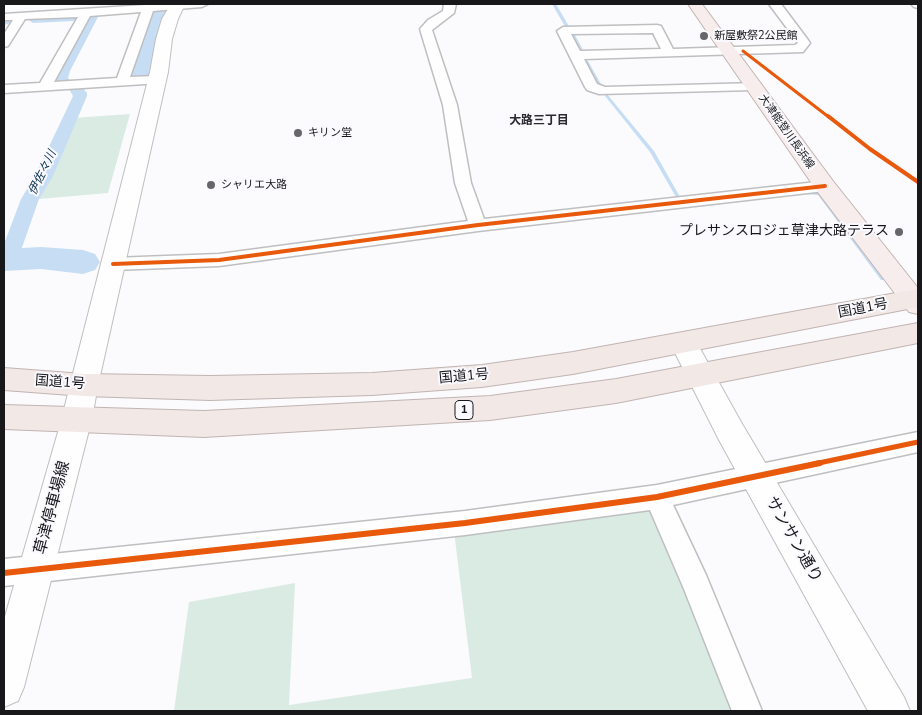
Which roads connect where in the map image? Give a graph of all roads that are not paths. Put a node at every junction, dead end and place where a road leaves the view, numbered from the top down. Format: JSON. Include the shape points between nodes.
{"nodes":[{"id":1,"x":178,"y":4,"type":"edge"},
{"id":2,"x":202,"y":4,"type":"edge"},
{"id":3,"x":450,"y":4,"type":"edge"},
{"id":4,"x":695,"y":4,"type":"edge"},
{"id":5,"x":775,"y":4,"type":"edge"},
{"id":6,"x":111,"y":8,"type":"edge"},
{"id":7,"x":148,"y":8,"type":"junction"},
{"id":8,"x":86,"y":13,"type":"junction"},
{"id":9,"x":21,"y":16,"type":"junction"},
{"id":10,"x":4,"y":17,"type":"edge"},
{"id":11,"x":4,"y":43,"type":"edge"},
{"id":12,"x":737,"y":51,"type":"junction"},
{"id":13,"x":669,"y":53,"type":"junction"},
{"id":14,"x":575,"y":55,"type":"junction"},
{"id":15,"x":156,"y":80,"type":"junction"},
{"id":16,"x":122,"y":82,"type":"junction"},
{"id":17,"x":45,"y":86,"type":"junction"},
{"id":18,"x":754,"y":86,"type":"junction"},
{"id":19,"x":4,"y":89,"type":"edge"},
{"id":20,"x":824,"y":186,"type":"junction"},
{"id":21,"x":478,"y":225,"type":"junction"},
{"id":22,"x":113,"y":264,"type":"junction"},
{"id":23,"x":917,"y":301,"type":"edge"},
{"id":24,"x":918,"y":333,"type":"edge"},
{"id":25,"x":683,"y":343,"type":"junction"},
{"id":26,"x":702,"y":375,"type":"junction"},
{"id":27,"x":4,"y":379,"type":"edge"},
{"id":28,"x":84,"y":385,"type":"junction"},
{"id":29,"x":4,"y":417,"type":"edge"},
{"id":30,"x":77,"y":418,"type":"junction"},
{"id":31,"x":918,"y":442,"type":"edge"},
{"id":32,"x":756,"y":476,"type":"junction"},
{"id":33,"x":657,"y":497,"type":"junction"},
{"id":34,"x":37,"y":568,"type":"junction"},
{"id":35,"x":4,"y":573,"type":"edge"},
{"id":36,"x":4,"y":687,"type":"edge"},
{"id":37,"x":747,"y":711,"type":"edge"},
{"id":38,"x":890,"y":711,"type":"edge"}],
"edges":[{"from":1,"to":2,"type":"street"},
{"from":1,"to":7,"type":"street"},
{"from":1,"to":15,"type":"street","name":"草津停車場線","via":[[164,39]]},
{"from":3,"to":21,"type":"street","via":[[448,13],[426,29],[450,106],[464,183]]},
{"from":4,"to":12,"type":"main road","name":"大津能登川長浜線"},
{"from":5,"to":12,"type":"street","via":[[804,43],[799,49]]},
{"from":6,"to":7,"type":"street"},
{"from":6,"to":8,"type":"street"},
{"from":7,"to":16,"type":"street"},
{"from":8,"to":9,"type":"street"},
{"from":8,"to":17,"type":"street"},
{"from":9,"to":10,"type":"street"},
{"from":9,"to":11,"type":"street"},
{"from":12,"to":13,"type":"street"},
{"from":12,"to":18,"type":"main road","name":"大津能登川長浜線"},
{"from":13,"to":14,"type":"street"},
{"from":13,"to":14,"type":"street","via":[[657,29],[563,31]]},
{"from":14,"to":18,"type":"street","via":[[592,86],[604,91]]},
{"from":15,"to":16,"type":"street"},
{"from":15,"to":22,"type":"street","name":"草津停車場線"},
{"from":16,"to":17,"type":"street"},
{"from":17,"to":19,"type":"street"},
{"from":18,"to":20,"type":"main road","name":"大津能登川長浜線"},
{"from":20,"to":21,"type":"street"},
{"from":20,"to":23,"type":"main road","name":"大津能登川長浜線"},
{"from":21,"to":22,"type":"street","via":[[219,260]]},
{"from":22,"to":28,"type":"street","name":"草津停車場線"},
{"from":23,"to":25,"type":"highway","name":"国道1号"},
{"from":24,"to":26,"type":"highway","number":"1"},
{"from":25,"to":26,"type":"street","name":"サンサン通り"},
{"from":25,"to":28,"type":"highway","name":"国道1号","via":[[482,376],[372,384],[210,388]]},
{"from":26,"to":30,"type":"highway","number":"1","via":[[616,391],[490,408],[204,424]]},
{"from":26,"to":32,"type":"street","name":"サンサン通り"},
{"from":27,"to":28,"type":"highway","name":"国道1号"},
{"from":28,"to":30,"type":"street","name":"草津停車場線"},
{"from":29,"to":30,"type":"highway","number":"1"},
{"from":30,"to":34,"type":"street","name":"草津停車場線"},
{"from":31,"to":32,"type":"street"},
{"from":32,"to":33,"type":"street"},
{"from":32,"to":38,"type":"street","name":"サンサン通り"},
{"from":33,"to":34,"type":"street","via":[[465,523]]},
{"from":33,"to":37,"type":"street"},
{"from":34,"to":35,"type":"street"},
{"from":34,"to":36,"type":"street","name":"草津停車場線"}]}
